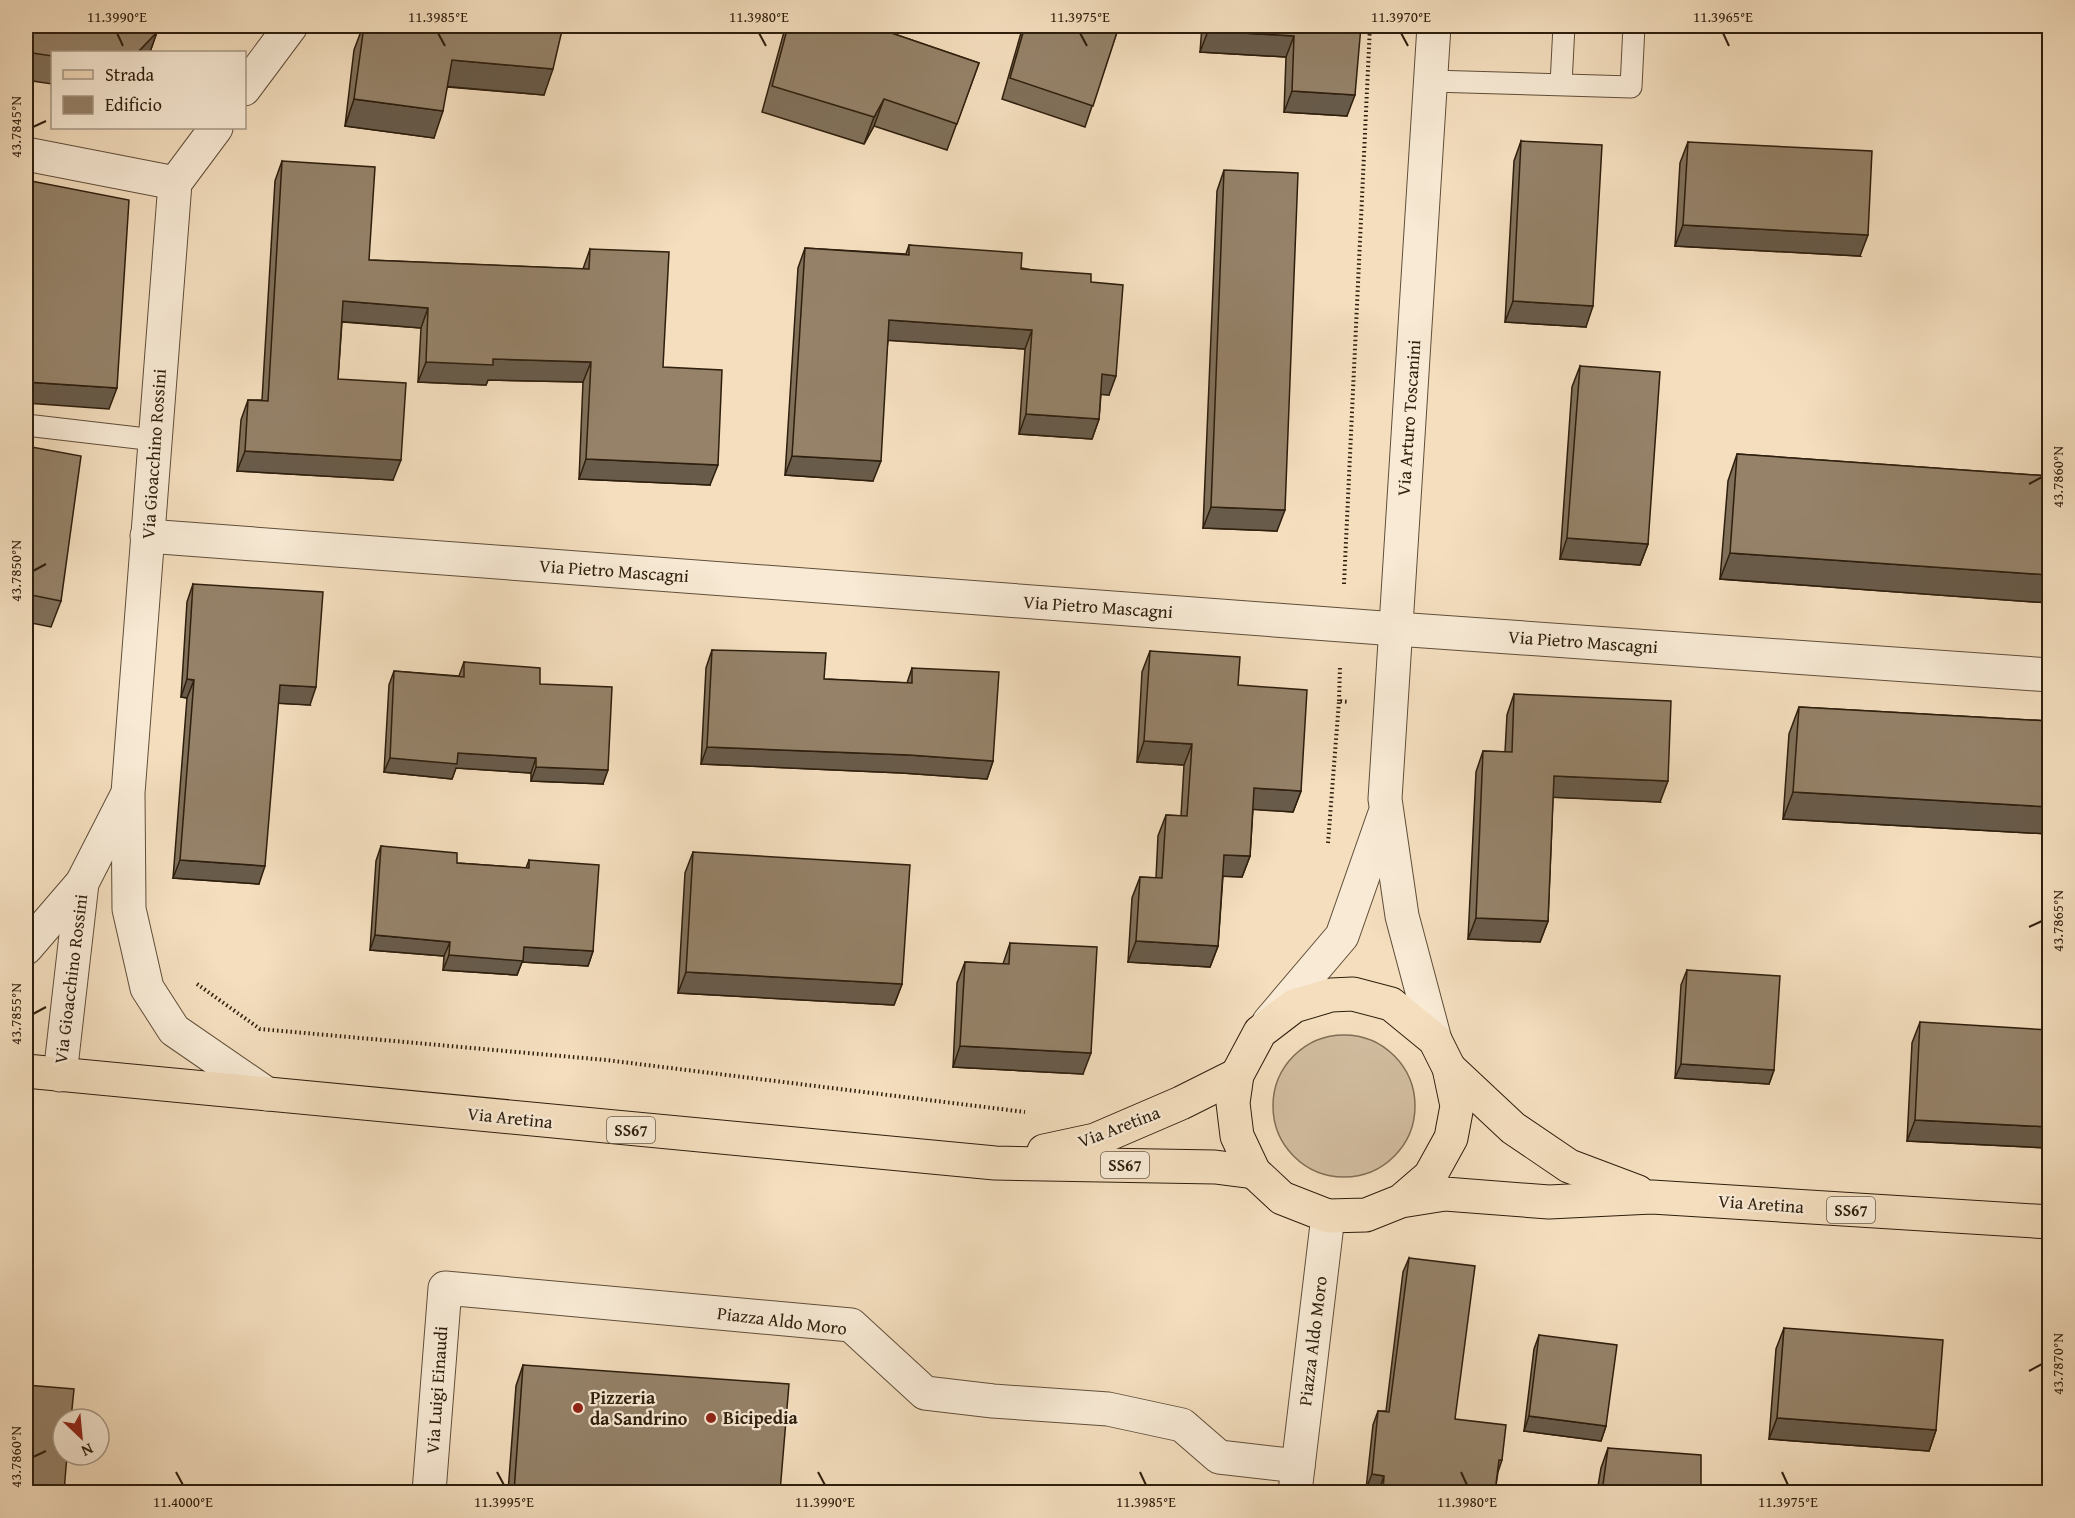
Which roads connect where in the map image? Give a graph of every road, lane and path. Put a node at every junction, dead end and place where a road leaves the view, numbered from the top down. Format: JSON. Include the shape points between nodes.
{"nodes":[{"id":1,"x":291,"y":26,"type":"edge"},
{"id":2,"x":1370,"y":26,"type":"edge"},
{"id":3,"x":1434,"y":26,"type":"edge"},
{"id":4,"x":1564,"y":26,"type":"edge"},
{"id":5,"x":1634,"y":26,"type":"edge"},
{"id":6,"x":1431,"y":81,"type":"junction"},
{"id":7,"x":1561,"y":84,"type":"junction"},
{"id":8,"x":246,"y":86,"type":"edge"},
{"id":9,"x":215,"y":129,"type":"edge"},
{"id":10,"x":26,"y":154,"type":"edge"},
{"id":11,"x":175,"y":183,"type":"junction"},
{"id":12,"x":26,"y":425,"type":"edge"},
{"id":13,"x":154,"y":440,"type":"junction"},
{"id":14,"x":147,"y":536,"type":"junction"},
{"id":15,"x":1342,"y":625,"type":"junction"},
{"id":16,"x":1396,"y":629,"type":"junction"},
{"id":17,"x":2049,"y":675,"type":"edge"},
{"id":18,"x":1339,"y":701,"type":"junction"},
{"id":19,"x":1391,"y":702,"type":"junction"},
{"id":20,"x":128,"y":793,"type":"junction"},
{"id":21,"x":1386,"y":812,"type":"junction"},
{"id":22,"x":1327,"y":855,"type":"dead end"},
{"id":23,"x":82,"y":883,"type":"junction"},
{"id":24,"x":26,"y":948,"type":"edge"},
{"id":25,"x":187,"y":978,"type":"dead end"},
{"id":26,"x":1260,"y":1032,"type":"junction"},
{"id":27,"x":1442,"y":1054,"type":"junction"},
{"id":28,"x":26,"y":1071,"type":"edge"},
{"id":29,"x":60,"y":1074,"type":"junction"},
{"id":30,"x":1237,"y":1075,"type":"junction"},
{"id":31,"x":267,"y":1094,"type":"junction"},
{"id":32,"x":1034,"y":1110,"type":"dead end"},
{"id":33,"x":995,"y":1162,"type":"junction"},
{"id":34,"x":1254,"y":1172,"type":"junction"},
{"id":35,"x":1652,"y":1197,"type":"junction"},
{"id":36,"x":1401,"y":1201,"type":"junction"},
{"id":37,"x":1328,"y":1216,"type":"junction"},
{"id":38,"x":2049,"y":1222,"type":"edge"},
{"id":39,"x":445,"y":1288,"type":"joint"},
{"id":40,"x":1296,"y":1479,"type":"edge"},
{"id":41,"x":429,"y":1492,"type":"edge"}],
"edges":[{"from":1,"to":8,"type":"street"},
{"from":2,"to":15,"type":"path"},
{"from":3,"to":6,"type":"street","name":"Via Arturo Toscanini"},
{"from":4,"to":7,"type":"lane"},
{"from":5,"to":7,"type":"lane","via":[[1631,87]]},
{"from":6,"to":7,"type":"lane"},
{"from":6,"to":16,"type":"street","name":"Via Arturo Toscanini"},
{"from":9,"to":11,"type":"street"},
{"from":10,"to":11,"type":"street"},
{"from":11,"to":13,"type":"street","name":"Via Gioacchino Rossini"},
{"from":12,"to":13,"type":"lane"},
{"from":13,"to":14,"type":"street","name":"Via Gioacchino Rossini"},
{"from":14,"to":15,"type":"street","name":"Via Pietro Mascagni"},
{"from":14,"to":20,"type":"street","name":"Via Gioacchino Rossini"},
{"from":15,"to":16,"type":"street","name":"Via Pietro Mascagni"},
{"from":15,"to":18,"type":"path"},
{"from":16,"to":17,"type":"street","name":"Via Pietro Mascagni"},
{"from":16,"to":19,"type":"street","name":"Via Arturo Toscanini"},
{"from":18,"to":19,"type":"path"},
{"from":18,"to":22,"type":"path"},
{"from":19,"to":21,"type":"street","name":"Via Arturo Toscanini"},
{"from":20,"to":23,"type":"street","name":"Via Gioacchino Rossini"},
{"from":20,"to":31,"type":"street","name":"Via Gioacchino Rossini","via":[[129,909],[147,988],[174,1030]]},
{"from":21,"to":26,"type":"street","name":"Via Arturo Toscanini","via":[[1342,936]]},
{"from":21,"to":27,"type":"street","name":"Via Arturo Toscanini","via":[[1402,916]]},
{"from":23,"to":24,"type":"street","name":"Via Gioacchino Rossini"},
{"from":23,"to":29,"type":"street","name":"Via Gioacchino Rossini"},
{"from":25,"to":32,"type":"path","via":[[260,1029],[606,1060],[1024,1112]]},
{"from":26,"to":27,"type":"main road","name":"Via Aretina","number":"SS67","via":[[1294,1006],[1331,995],[1353,994],[1391,1004]]},
{"from":26,"to":30,"type":"main road","name":"Via Aretina","number":"SS67"},
{"from":27,"to":35,"type":"main road","name":"Via Aretina","number":"SS67","via":[[1513,1128],[1569,1166]]},
{"from":27,"to":36,"type":"main road","name":"Via Aretina","number":"SS67","via":[[1456,1106],[1452,1138],[1431,1176]]},
{"from":28,"to":29,"type":"main road","name":"Via Aretina","number":"SS67"},
{"from":29,"to":31,"type":"main road","name":"Via Aretina","number":"SS67"},
{"from":30,"to":33,"type":"main road","name":"Via Aretina","number":"SS67","via":[[1095,1140]]},
{"from":30,"to":34,"type":"main road","name":"Via Aretina","number":"SS67","via":[[1233,1103],[1237,1136]]},
{"from":31,"to":33,"type":"main road","name":"Via Aretina","number":"SS67"},
{"from":33,"to":34,"type":"main road","name":"Via Aretina","number":"SS67","via":[[1215,1167]]},
{"from":34,"to":37,"type":"main road","name":"Via Aretina","number":"SS67","via":[[1282,1198]]},
{"from":35,"to":36,"type":"main road","name":"Via Aretina","number":"SS67","via":[[1549,1202],[1445,1194]]},
{"from":35,"to":38,"type":"main road","name":"Via Aretina","number":"SS67"},
{"from":36,"to":37,"type":"main road","name":"Via Aretina","number":"SS67","via":[[1366,1215]]},
{"from":37,"to":40,"type":"street","name":"Piazza Aldo Moro"},
{"from":39,"to":40,"type":"street","name":"Piazza Aldo Moro","via":[[850,1325],[925,1393],[1108,1409],[1182,1425],[1219,1457]]},
{"from":39,"to":41,"type":"street","name":"Via Luigi Einaudi"}]}
